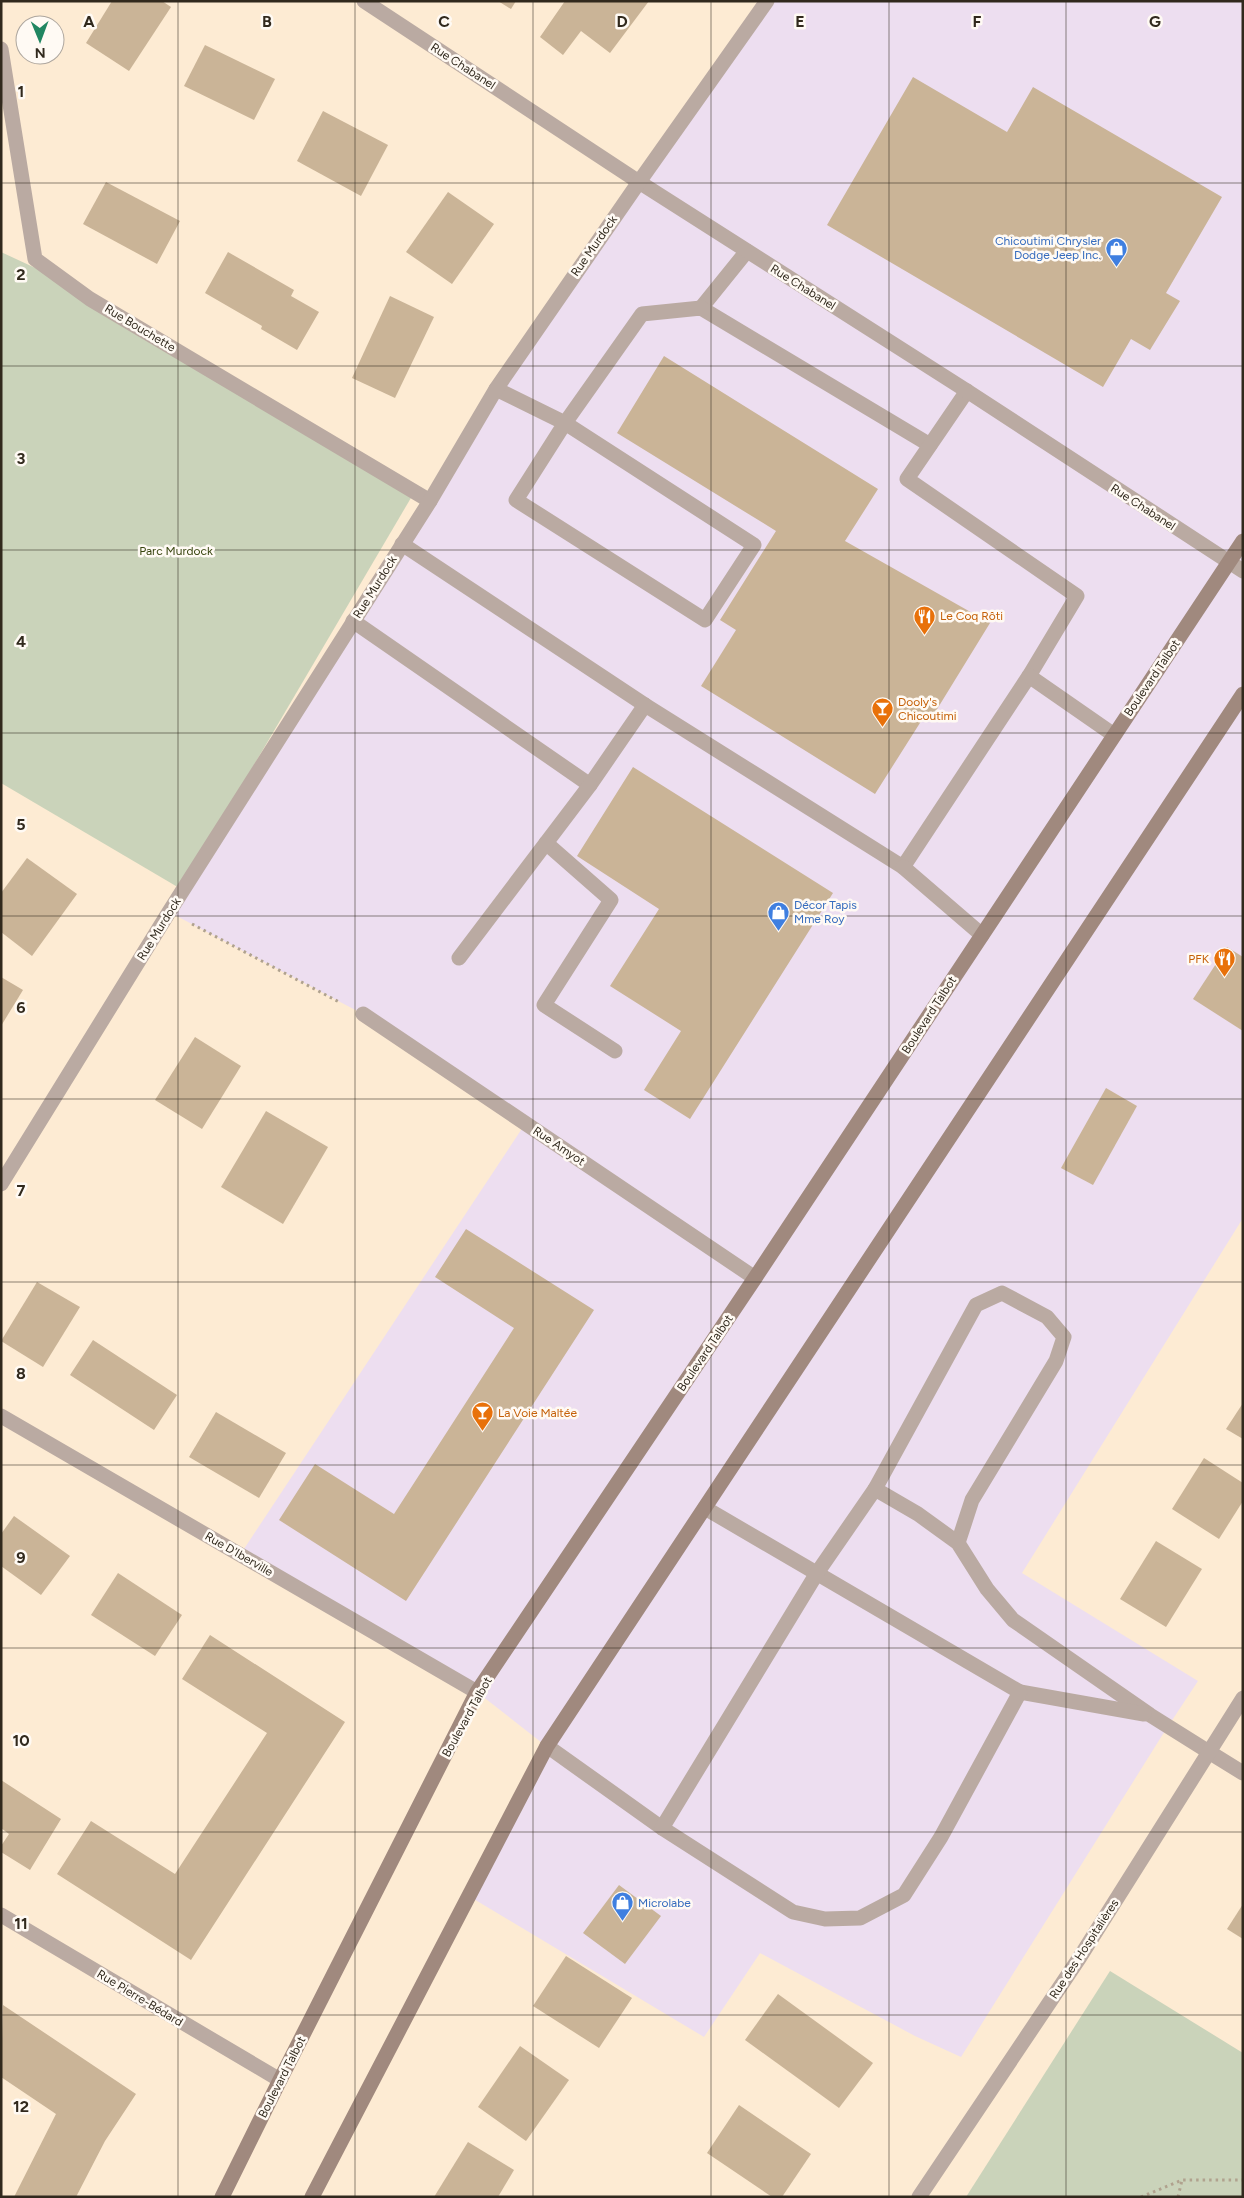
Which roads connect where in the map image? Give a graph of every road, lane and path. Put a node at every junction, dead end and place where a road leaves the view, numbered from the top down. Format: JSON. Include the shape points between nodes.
{"nodes":[{"id":1,"x":364,"y":1,"type":"edge"},
{"id":2,"x":767,"y":1,"type":"edge"},
{"id":3,"x":1,"y":49,"type":"edge"},
{"id":4,"x":639,"y":182,"type":"junction"},
{"id":5,"x":747,"y":251,"type":"junction"},
{"id":6,"x":701,"y":308,"type":"junction"},
{"id":7,"x":496,"y":389,"type":"junction"},
{"id":8,"x":967,"y":391,"type":"junction"},
{"id":9,"x":565,"y":423,"type":"junction"},
{"id":10,"x":930,"y":445,"type":"junction"},
{"id":11,"x":430,"y":501,"type":"junction"},
{"id":12,"x":1243,"y":541,"type":"edge"},
{"id":13,"x":402,"y":544,"type":"junction"},
{"id":14,"x":1229,"y":562,"type":"junction"},
{"id":15,"x":1243,"y":572,"type":"edge"},
{"id":16,"x":353,"y":621,"type":"junction"},
{"id":17,"x":1029,"y":676,"type":"junction"},
{"id":18,"x":1243,"y":694,"type":"edge"},
{"id":19,"x":645,"y":705,"type":"junction"},
{"id":20,"x":1114,"y":735,"type":"junction"},
{"id":21,"x":590,"y":785,"type":"junction"},
{"id":22,"x":546,"y":843,"type":"junction"},
{"id":23,"x":903,"y":867,"type":"junction"},
{"id":24,"x":169,"y":912,"type":"junction"},
{"id":25,"x":982,"y":935,"type":"junction"},
{"id":26,"x":459,"y":958,"type":"dead end"},
{"id":27,"x":363,"y":1014,"type":"joint"},
{"id":28,"x":615,"y":1051,"type":"dead end"},
{"id":29,"x":1,"y":1184,"type":"edge"},
{"id":30,"x":755,"y":1278,"type":"junction"},
{"id":31,"x":1,"y":1416,"type":"edge"},
{"id":32,"x":875,"y":1489,"type":"junction"},
{"id":33,"x":705,"y":1508,"type":"junction"},
{"id":34,"x":958,"y":1543,"type":"junction"},
{"id":35,"x":817,"y":1572,"type":"junction"},
{"id":36,"x":478,"y":1692,"type":"junction"},
{"id":37,"x":1020,"y":1692,"type":"junction"},
{"id":38,"x":1243,"y":1698,"type":"edge"},
{"id":39,"x":1150,"y":1715,"type":"junction"},
{"id":40,"x":547,"y":1746,"type":"junction"},
{"id":41,"x":1209,"y":1752,"type":"junction"},
{"id":42,"x":1243,"y":1773,"type":"edge"},
{"id":43,"x":662,"y":1828,"type":"junction"},
{"id":44,"x":1,"y":1915,"type":"edge"},
{"id":45,"x":280,"y":2080,"type":"junction"},
{"id":46,"x":1182,"y":2180,"type":"junction"},
{"id":47,"x":1243,"y":2180,"type":"edge"},
{"id":48,"x":222,"y":2197,"type":"edge"},
{"id":49,"x":312,"y":2197,"type":"edge"},
{"id":50,"x":919,"y":2197,"type":"edge"},
{"id":51,"x":1141,"y":2197,"type":"edge"},
{"id":52,"x":1178,"y":2197,"type":"edge"}],
"edges":[{"from":1,"to":4,"type":"street","name":"Rue Chabanel"},
{"from":2,"to":4,"type":"street","name":"Rue Murdock"},
{"from":3,"to":11,"type":"street","name":"Rue Bouchette","via":[[35,259],[90,299]]},
{"from":4,"to":5,"type":"street","name":"Rue Chabanel"},
{"from":4,"to":7,"type":"street","name":"Rue Murdock"},
{"from":5,"to":6,"type":"street"},
{"from":5,"to":8,"type":"street","name":"Rue Chabanel"},
{"from":6,"to":9,"type":"street","via":[[642,314]]},
{"from":6,"to":10,"type":"street"},
{"from":7,"to":9,"type":"street"},
{"from":7,"to":11,"type":"street","name":"Rue Murdock"},
{"from":8,"to":10,"type":"street"},
{"from":8,"to":14,"type":"street","name":"Rue Chabanel"},
{"from":9,"to":9,"type":"street","via":[[754,545],[705,620],[516,500]]},
{"from":10,"to":17,"type":"street","via":[[907,479],[1077,596]]},
{"from":11,"to":13,"type":"street","name":"Rue Murdock"},
{"from":12,"to":14,"type":"main road","name":"Boulevard Talbot"},
{"from":13,"to":16,"type":"street","name":"Rue Murdock"},
{"from":13,"to":19,"type":"street"},
{"from":14,"to":15,"type":"street","name":"Rue Chabanel"},
{"from":14,"to":20,"type":"main road","name":"Boulevard Talbot"},
{"from":16,"to":21,"type":"street"},
{"from":16,"to":24,"type":"street","name":"Rue Murdock"},
{"from":17,"to":20,"type":"street"},
{"from":17,"to":23,"type":"street"},
{"from":18,"to":33,"type":"main road"},
{"from":19,"to":21,"type":"street"},
{"from":19,"to":23,"type":"street"},
{"from":20,"to":25,"type":"main road","name":"Boulevard Talbot"},
{"from":21,"to":22,"type":"street"},
{"from":22,"to":26,"type":"street"},
{"from":22,"to":28,"type":"street","via":[[611,900],[544,1005]]},
{"from":23,"to":25,"type":"street"},
{"from":24,"to":27,"type":"path"},
{"from":24,"to":29,"type":"street","name":"Rue Murdock"},
{"from":25,"to":30,"type":"main road","name":"Boulevard Talbot"},
{"from":27,"to":30,"type":"street","name":"Rue Amyot"},
{"from":30,"to":36,"type":"main road","name":"Boulevard Talbot"},
{"from":31,"to":36,"type":"street","name":"Rue D'Iberville"},
{"from":32,"to":34,"type":"street"},
{"from":32,"to":34,"type":"street","via":[[976,1305],[1002,1294],[1047,1317],[1064,1337],[1056,1361],[972,1500]]},
{"from":32,"to":35,"type":"street"},
{"from":33,"to":35,"type":"street"},
{"from":33,"to":40,"type":"main road"},
{"from":34,"to":39,"type":"street","via":[[987,1589],[1013,1620]]},
{"from":35,"to":37,"type":"street"},
{"from":35,"to":43,"type":"street"},
{"from":36,"to":45,"type":"main road","name":"Boulevard Talbot"},
{"from":37,"to":39,"type":"street"},
{"from":37,"to":43,"type":"street","via":[[904,1895],[860,1918],[825,1919],[793,1912]]},
{"from":38,"to":41,"type":"street","name":"Rue des Hospitalières"},
{"from":39,"to":41,"type":"street"},
{"from":40,"to":43,"type":"street"},
{"from":40,"to":49,"type":"main road"},
{"from":41,"to":42,"type":"street"},
{"from":41,"to":50,"type":"street","name":"Rue des Hospitalières","via":[[1080,1957]]},
{"from":44,"to":45,"type":"street","name":"Rue Pierre-Bédard"},
{"from":45,"to":48,"type":"main road","name":"Boulevard Talbot"},
{"from":46,"to":47,"type":"path"},
{"from":46,"to":51,"type":"path"},
{"from":46,"to":52,"type":"path"}]}
